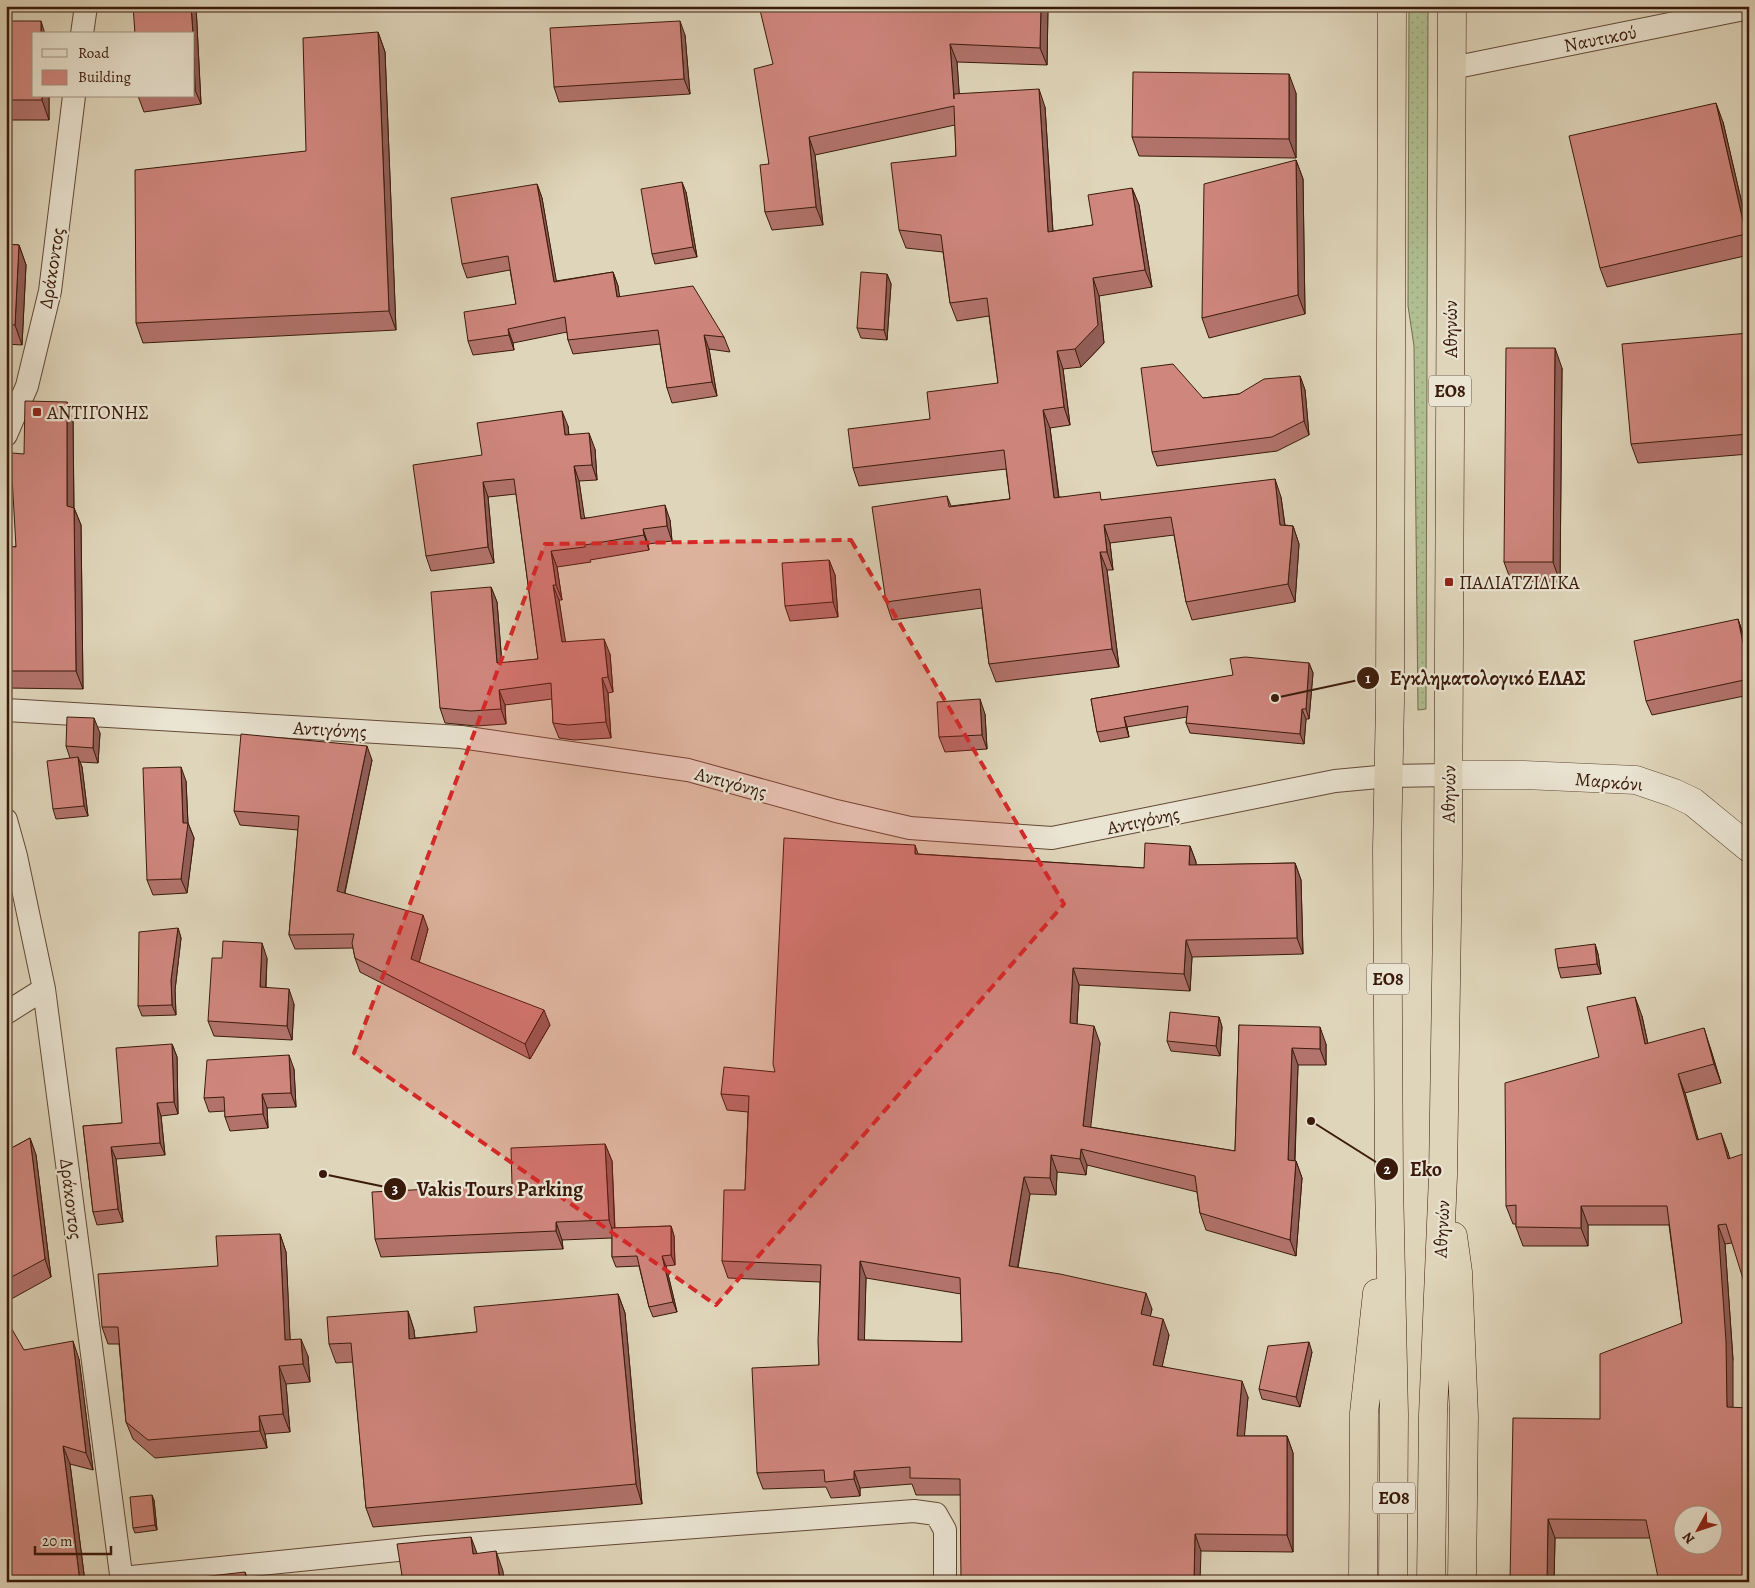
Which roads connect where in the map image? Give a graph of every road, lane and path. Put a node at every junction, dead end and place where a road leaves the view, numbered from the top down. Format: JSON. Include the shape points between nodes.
{"nodes":[{"id":1,"x":86,"y":6,"type":"edge"},
{"id":2,"x":1392,"y":6,"type":"edge"},
{"id":3,"x":1452,"y":6,"type":"edge"},
{"id":4,"x":1749,"y":8,"type":"edge"},
{"id":5,"x":82,"y":32,"type":"edge"},
{"id":6,"x":1452,"y":68,"type":"junction"},
{"id":7,"x":74,"y":98,"type":"edge"},
{"id":8,"x":6,"y":435,"type":"edge"},
{"id":9,"x":6,"y":710,"type":"edge"},
{"id":10,"x":1449,"y":775,"type":"junction"},
{"id":11,"x":1389,"y":776,"type":"junction"},
{"id":12,"x":6,"y":820,"type":"edge"},
{"id":13,"x":1749,"y":848,"type":"edge"},
{"id":14,"x":44,"y":989,"type":"junction"},
{"id":15,"x":6,"y":1013,"type":"edge"},
{"id":16,"x":1443,"y":1176,"type":"junction"},
{"id":17,"x":1389,"y":1182,"type":"junction"},
{"id":18,"x":122,"y":1580,"type":"edge"},
{"id":19,"x":945,"y":1582,"type":"edge"},
{"id":20,"x":1363,"y":1582,"type":"edge"},
{"id":21,"x":1393,"y":1582,"type":"edge"},
{"id":22,"x":1431,"y":1582,"type":"edge"},
{"id":23,"x":1462,"y":1582,"type":"edge"}],
"edges":[{"from":1,"to":5,"type":"street"},
{"from":2,"to":11,"type":"highway","number":"ΕΟ8"},
{"from":3,"to":6,"type":"highway","name":"Αθηνών","number":"ΕΟ8"},
{"from":4,"to":6,"type":"street","name":"Ναυτικού"},
{"from":6,"to":10,"type":"highway","name":"Αθηνών","number":"ΕΟ8"},
{"from":7,"to":8,"type":"street","name":"Δράκοντος","via":[[50,291],[27,386]]},
{"from":9,"to":11,"type":"street","name":"Αντιγόνης","via":[[461,737],[688,770],[910,828],[1044,838],[1335,781]]},
{"from":10,"to":11,"type":"street","name":"Αντιγόνης"},
{"from":10,"to":13,"type":"street","name":"Μαρκόνι","via":[[1636,780],[1674,792],[1692,802]]},
{"from":10,"to":16,"type":"highway","name":"Αθηνών","number":"ΕΟ8"},
{"from":11,"to":17,"type":"highway","number":"ΕΟ8"},
{"from":12,"to":14,"type":"street","name":"Δράκοντος"},
{"from":14,"to":15,"type":"street"},
{"from":14,"to":18,"type":"street","name":"Δράκοντος"},
{"from":16,"to":22,"type":"highway","name":"Αθηνών","number":"ΕΟ8","via":[[1433,1415]]},
{"from":16,"to":23,"type":"highway","via":[[1458,1272],[1464,1416]]},
{"from":17,"to":20,"type":"highway","via":[[1364,1413]]},
{"from":17,"to":21,"type":"highway","number":"ΕΟ8","via":[[1394,1414]]},
{"from":18,"to":19,"type":"street","via":[[427,1547],[914,1511],[936,1514],[944,1530]]}]}
